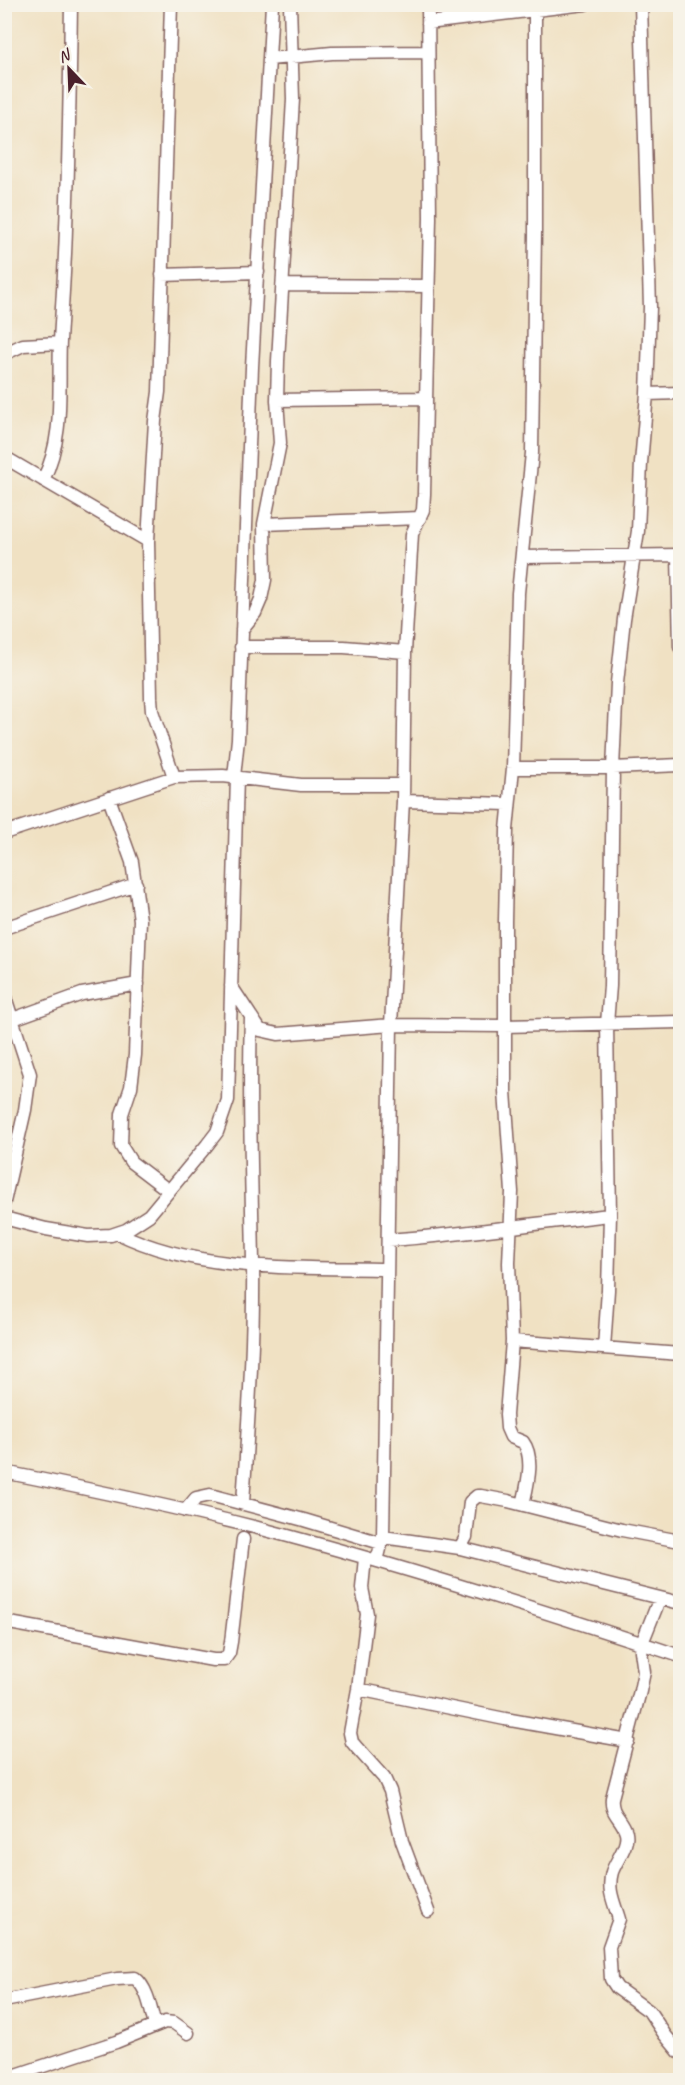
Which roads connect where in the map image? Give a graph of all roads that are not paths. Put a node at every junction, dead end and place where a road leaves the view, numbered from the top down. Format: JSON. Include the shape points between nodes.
{"nodes":[{"id":1,"x":71,"y":4,"type":"edge"},
{"id":2,"x":171,"y":4,"type":"edge"},
{"id":3,"x":272,"y":4,"type":"edge"},
{"id":4,"x":291,"y":4,"type":"edge"},
{"id":5,"x":428,"y":4,"type":"edge"},
{"id":6,"x":585,"y":4,"type":"edge"},
{"id":7,"x":641,"y":4,"type":"edge"},
{"id":8,"x":535,"y":8,"type":"edge"},
{"id":9,"x":428,"y":23,"type":"junction"},
{"id":10,"x":428,"y":52,"type":"junction"},
{"id":11,"x":293,"y":55,"type":"junction"},
{"id":12,"x":269,"y":59,"type":"junction"},
{"id":13,"x":258,"y":272,"type":"junction"},
{"id":14,"x":162,"y":275,"type":"junction"},
{"id":15,"x":284,"y":285,"type":"junction"},
{"id":16,"x":428,"y":286,"type":"junction"},
{"id":17,"x":60,"y":343,"type":"junction"},
{"id":18,"x":4,"y":354,"type":"edge"},
{"id":19,"x":681,"y":393,"type":"edge"},
{"id":20,"x":647,"y":394,"type":"junction"},
{"id":21,"x":425,"y":398,"type":"junction"},
{"id":22,"x":277,"y":400,"type":"junction"},
{"id":23,"x":4,"y":458,"type":"edge"},
{"id":24,"x":43,"y":480,"type":"junction"},
{"id":25,"x":420,"y":518,"type":"junction"},
{"id":26,"x":264,"y":524,"type":"junction"},
{"id":27,"x":148,"y":541,"type":"junction"},
{"id":28,"x":679,"y":555,"type":"edge"},
{"id":29,"x":522,"y":557,"type":"junction"},
{"id":30,"x":634,"y":557,"type":"junction"},
{"id":31,"x":242,"y":629,"type":"junction"},
{"id":32,"x":241,"y":647,"type":"junction"},
{"id":33,"x":681,"y":647,"type":"edge"},
{"id":34,"x":405,"y":652,"type":"junction"},
{"id":35,"x":681,"y":765,"type":"edge"},
{"id":36,"x":513,"y":768,"type":"junction"},
{"id":37,"x":613,"y":768,"type":"junction"},
{"id":38,"x":174,"y":777,"type":"junction"},
{"id":39,"x":235,"y":777,"type":"junction"},
{"id":40,"x":403,"y":785,"type":"junction"},
{"id":41,"x":109,"y":798,"type":"junction"},
{"id":42,"x":403,"y":801,"type":"junction"},
{"id":43,"x":508,"y":804,"type":"junction"},
{"id":44,"x":4,"y":834,"type":"edge"},
{"id":45,"x":136,"y":884,"type":"junction"},
{"id":46,"x":4,"y":928,"type":"edge"},
{"id":47,"x":138,"y":984,"type":"junction"},
{"id":48,"x":231,"y":986,"type":"junction"},
{"id":49,"x":4,"y":994,"type":"edge"},
{"id":50,"x":13,"y":1018,"type":"junction"},
{"id":51,"x":251,"y":1018,"type":"junction"},
{"id":52,"x":681,"y":1022,"type":"edge"},
{"id":53,"x":608,"y":1024,"type":"junction"},
{"id":54,"x":391,"y":1025,"type":"junction"},
{"id":55,"x":504,"y":1026,"type":"junction"},
{"id":56,"x":9,"y":1154,"type":"edge"},
{"id":57,"x":169,"y":1191,"type":"junction"},
{"id":58,"x":4,"y":1202,"type":"edge"},
{"id":59,"x":610,"y":1215,"type":"junction"},
{"id":60,"x":4,"y":1218,"type":"edge"},
{"id":61,"x":510,"y":1227,"type":"junction"},
{"id":62,"x":118,"y":1233,"type":"junction"},
{"id":63,"x":388,"y":1240,"type":"junction"},
{"id":64,"x":253,"y":1265,"type":"junction"},
{"id":65,"x":387,"y":1269,"type":"junction"},
{"id":66,"x":512,"y":1341,"type":"junction"},
{"id":67,"x":604,"y":1348,"type":"junction"},
{"id":68,"x":681,"y":1354,"type":"edge"},
{"id":69,"x":4,"y":1472,"type":"edge"},
{"id":70,"x":243,"y":1503,"type":"junction"},
{"id":71,"x":524,"y":1505,"type":"junction"},
{"id":72,"x":185,"y":1511,"type":"junction"},
{"id":73,"x":243,"y":1539,"type":"dead end"},
{"id":74,"x":382,"y":1540,"type":"junction"},
{"id":75,"x":681,"y":1541,"type":"edge"},
{"id":76,"x":460,"y":1548,"type":"junction"},
{"id":77,"x":371,"y":1560,"type":"junction"},
{"id":78,"x":660,"y":1598,"type":"junction"},
{"id":79,"x":681,"y":1603,"type":"edge"},
{"id":80,"x":4,"y":1622,"type":"edge"},
{"id":81,"x":642,"y":1643,"type":"junction"},
{"id":82,"x":681,"y":1656,"type":"edge"},
{"id":83,"x":358,"y":1689,"type":"junction"},
{"id":84,"x":628,"y":1741,"type":"junction"},
{"id":85,"x":428,"y":1911,"type":"dead end"},
{"id":86,"x":4,"y":2001,"type":"edge"},
{"id":87,"x":155,"y":2026,"type":"junction"},
{"id":88,"x":188,"y":2033,"type":"dead end"},
{"id":89,"x":681,"y":2052,"type":"edge"},
{"id":90,"x":4,"y":2079,"type":"edge"}],
"edges":[{"from":1,"to":17,"type":"street"},
{"from":2,"to":14,"type":"street"},
{"from":3,"to":12,"type":"street"},
{"from":4,"to":11,"type":"street"},
{"from":5,"to":9,"type":"street"},
{"from":6,"to":8,"type":"street"},
{"from":7,"to":20,"type":"street","via":[[650,307]]},
{"from":8,"to":9,"type":"street"},
{"from":8,"to":29,"type":"street","via":[[532,453]]},
{"from":9,"to":10,"type":"street"},
{"from":10,"to":11,"type":"street"},
{"from":10,"to":16,"type":"street"},
{"from":11,"to":12,"type":"street"},
{"from":11,"to":15,"type":"street"},
{"from":12,"to":13,"type":"street"},
{"from":13,"to":14,"type":"street"},
{"from":13,"to":31,"type":"street"},
{"from":14,"to":27,"type":"street","via":[[159,392]]},
{"from":15,"to":16,"type":"street"},
{"from":15,"to":22,"type":"street"},
{"from":16,"to":21,"type":"street"},
{"from":17,"to":18,"type":"street","via":[[23,345]]},
{"from":17,"to":24,"type":"street","via":[[57,434]]},
{"from":19,"to":20,"type":"street"},
{"from":20,"to":30,"type":"street"},
{"from":21,"to":22,"type":"street"},
{"from":21,"to":25,"type":"street"},
{"from":22,"to":26,"type":"street","via":[[280,443]]},
{"from":23,"to":24,"type":"street"},
{"from":24,"to":27,"type":"street"},
{"from":25,"to":26,"type":"street"},
{"from":25,"to":34,"type":"street","via":[[412,534]]},
{"from":26,"to":31,"type":"street","via":[[265,580],[255,613]]},
{"from":27,"to":38,"type":"street","via":[[152,711]]},
{"from":28,"to":30,"type":"street"},
{"from":28,"to":33,"type":"street"},
{"from":29,"to":30,"type":"street"},
{"from":29,"to":36,"type":"street"},
{"from":30,"to":37,"type":"street","via":[[617,683]]},
{"from":31,"to":32,"type":"street"},
{"from":32,"to":34,"type":"street","via":[[344,647]]},
{"from":32,"to":39,"type":"street"},
{"from":34,"to":40,"type":"street"},
{"from":35,"to":37,"type":"street"},
{"from":36,"to":37,"type":"street"},
{"from":36,"to":43,"type":"street"},
{"from":37,"to":53,"type":"street"},
{"from":38,"to":39,"type":"street"},
{"from":38,"to":41,"type":"street"},
{"from":39,"to":40,"type":"street","via":[[301,785]]},
{"from":39,"to":48,"type":"street"},
{"from":40,"to":42,"type":"street"},
{"from":41,"to":44,"type":"street"},
{"from":41,"to":45,"type":"street"},
{"from":42,"to":43,"type":"street"},
{"from":42,"to":54,"type":"street"},
{"from":43,"to":55,"type":"street"},
{"from":45,"to":46,"type":"street"},
{"from":45,"to":47,"type":"street","via":[[140,920]]},
{"from":47,"to":50,"type":"street","via":[[82,994]]},
{"from":47,"to":57,"type":"street","via":[[135,1055],[122,1114],[121,1146],[131,1162]]},
{"from":48,"to":51,"type":"street"},
{"from":48,"to":57,"type":"street","via":[[228,1100],[224,1116],[217,1132]]},
{"from":49,"to":50,"type":"street"},
{"from":50,"to":56,"type":"street","via":[[30,1074],[25,1110]]},
{"from":51,"to":54,"type":"street","via":[[260,1030],[278,1034]]},
{"from":51,"to":64,"type":"street"},
{"from":52,"to":53,"type":"street"},
{"from":53,"to":55,"type":"street"},
{"from":53,"to":59,"type":"street"},
{"from":54,"to":55,"type":"street"},
{"from":54,"to":63,"type":"street"},
{"from":55,"to":61,"type":"street","via":[[512,1192]]},
{"from":56,"to":58,"type":"street"},
{"from":57,"to":62,"type":"street","via":[[149,1215]]},
{"from":59,"to":61,"type":"street"},
{"from":59,"to":67,"type":"street"},
{"from":60,"to":62,"type":"street","via":[[88,1236]]},
{"from":61,"to":63,"type":"street"},
{"from":61,"to":66,"type":"street"},
{"from":62,"to":64,"type":"street","via":[[150,1248]]},
{"from":63,"to":65,"type":"street"},
{"from":64,"to":65,"type":"street"},
{"from":64,"to":70,"type":"street"},
{"from":65,"to":74,"type":"street"},
{"from":66,"to":67,"type":"street"},
{"from":66,"to":71,"type":"street","via":[[507,1428],[511,1437],[524,1442],[528,1450]]},
{"from":67,"to":68,"type":"street"},
{"from":69,"to":72,"type":"street"},
{"from":70,"to":72,"type":"street","via":[[204,1495]]},
{"from":70,"to":74,"type":"street"},
{"from":71,"to":75,"type":"street"},
{"from":71,"to":76,"type":"street","via":[[477,1496],[469,1508],[466,1537]]},
{"from":72,"to":77,"type":"street"},
{"from":73,"to":80,"type":"street","via":[[231,1642],[224,1660]]},
{"from":74,"to":76,"type":"street"},
{"from":74,"to":77,"type":"street"},
{"from":76,"to":78,"type":"street"},
{"from":77,"to":81,"type":"street"},
{"from":77,"to":83,"type":"street","via":[[362,1588],[367,1614]]},
{"from":78,"to":79,"type":"street"},
{"from":78,"to":81,"type":"street"},
{"from":81,"to":82,"type":"street"},
{"from":81,"to":84,"type":"street","via":[[644,1672]]},
{"from":83,"to":84,"type":"street"},
{"from":83,"to":85,"type":"street","via":[[350,1737],[390,1791],[402,1841]]},
{"from":84,"to":89,"type":"street","via":[[611,1805],[626,1832],[610,1885],[619,1918],[609,1947],[611,1979],[617,1988],[649,2011]]},
{"from":86,"to":87,"type":"street","via":[[117,1978],[135,1978],[148,2000]]},
{"from":87,"to":88,"type":"street","via":[[165,2022]]},
{"from":87,"to":90,"type":"street"}]}
